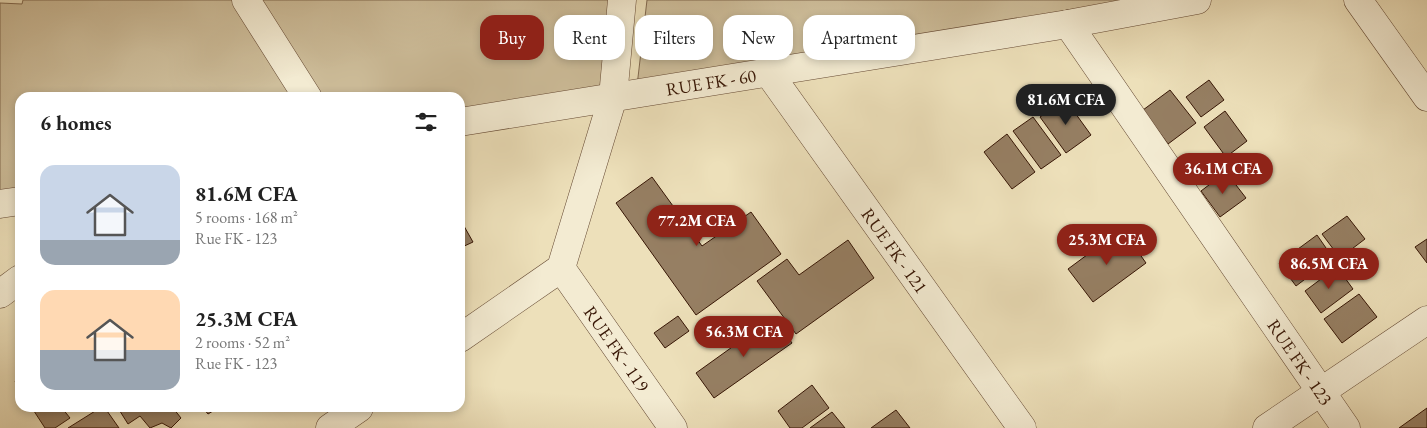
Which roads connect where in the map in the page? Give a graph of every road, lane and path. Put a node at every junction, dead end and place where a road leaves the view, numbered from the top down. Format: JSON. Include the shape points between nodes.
{"nodes":[{"id":1,"x":246,"y":0,"type":"edge"},
{"id":2,"x":622,"y":0,"type":"edge"},
{"id":3,"x":1196,"y":0,"type":"edge"},
{"id":4,"x":1358,"y":0,"type":"edge"},
{"id":5,"x":1068,"y":24,"type":"junction"},
{"id":6,"x":768,"y":72,"type":"junction"},
{"id":7,"x":304,"y":92,"type":"edge"},
{"id":8,"x":613,"y":97,"type":"junction"},
{"id":9,"x":1427,"y":97,"type":"edge"},
{"id":10,"x":465,"y":121,"type":"edge"},
{"id":11,"x":15,"y":202,"type":"edge"},
{"id":12,"x":0,"y":204,"type":"edge"},
{"id":13,"x":562,"y":268,"type":"junction"},
{"id":14,"x":15,"y":283,"type":"edge"},
{"id":15,"x":0,"y":294,"type":"edge"},
{"id":16,"x":1427,"y":320,"type":"edge"},
{"id":17,"x":465,"y":335,"type":"edge"},
{"id":18,"x":1321,"y":392,"type":"junction"},
{"id":19,"x":354,"y":412,"type":"edge"},
{"id":20,"x":330,"y":428,"type":"edge"},
{"id":21,"x":673,"y":428,"type":"edge"},
{"id":22,"x":1022,"y":428,"type":"edge"},
{"id":23,"x":1267,"y":428,"type":"edge"},
{"id":24,"x":1346,"y":428,"type":"edge"}],
"edges":[{"from":1,"to":7,"type":"street"},
{"from":2,"to":8,"type":"street"},
{"from":3,"to":5,"type":"street","name":"RUE FK - 60"},
{"from":4,"to":9,"type":"street"},
{"from":5,"to":6,"type":"street","name":"RUE FK - 60"},
{"from":5,"to":18,"type":"street","name":"RUE FK - 123"},
{"from":6,"to":8,"type":"street","name":"RUE FK - 60"},
{"from":6,"to":22,"type":"street","name":"RUE FK - 121"},
{"from":8,"to":10,"type":"street","name":"RUE FK - 60"},
{"from":8,"to":13,"type":"street"},
{"from":11,"to":12,"type":"street"},
{"from":13,"to":17,"type":"street"},
{"from":13,"to":21,"type":"street","name":"RUE FK - 119"},
{"from":14,"to":15,"type":"street"},
{"from":16,"to":18,"type":"street"},
{"from":18,"to":23,"type":"street"},
{"from":18,"to":24,"type":"street","name":"RUE FK - 123"},
{"from":19,"to":20,"type":"street"}]}
